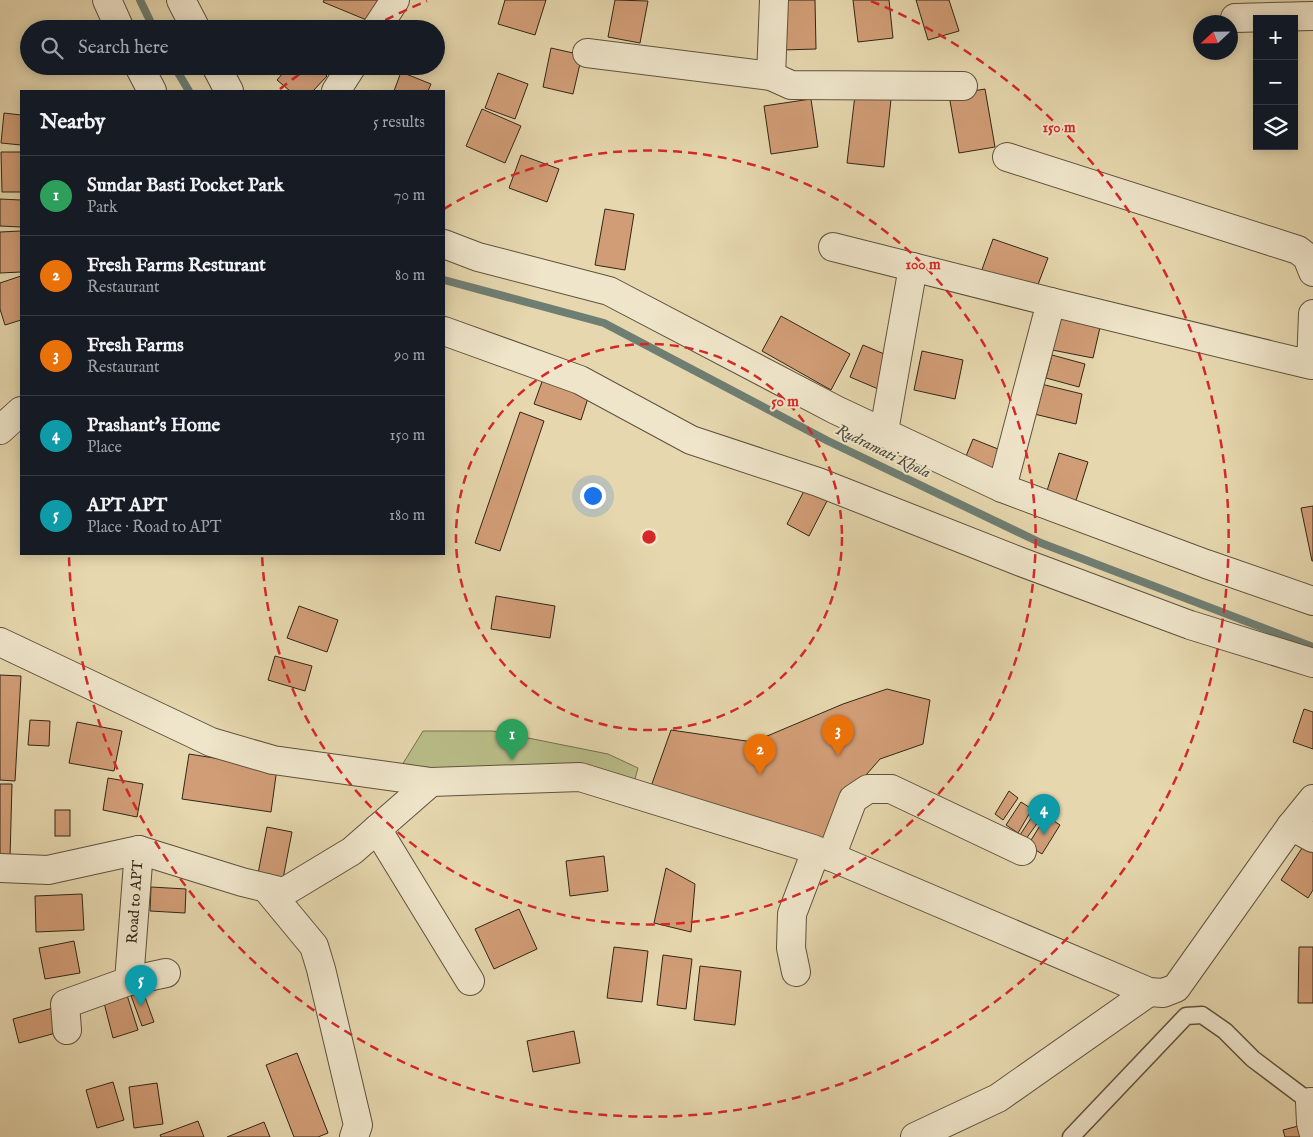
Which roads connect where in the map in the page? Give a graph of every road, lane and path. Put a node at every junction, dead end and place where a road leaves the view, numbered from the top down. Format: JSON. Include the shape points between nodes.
{"nodes":[{"id":1,"x":106,"y":0,"type":"edge"},
{"id":2,"x":181,"y":0,"type":"edge"},
{"id":3,"x":395,"y":0,"type":"edge"},
{"id":4,"x":774,"y":0,"type":"edge"},
{"id":5,"x":1313,"y":16,"type":"edge"},
{"id":6,"x":1238,"y":18,"type":"edge"},
{"id":7,"x":116,"y":20,"type":"edge"},
{"id":8,"x":191,"y":20,"type":"edge"},
{"id":9,"x":382,"y":20,"type":"edge"},
{"id":10,"x":587,"y":53,"type":"dead end"},
{"id":11,"x":144,"y":75,"type":"edge"},
{"id":12,"x":221,"y":75,"type":"edge"},
{"id":13,"x":346,"y":75,"type":"edge"},
{"id":14,"x":771,"y":76,"type":"junction"},
{"id":15,"x":963,"y":86,"type":"dead end"},
{"id":16,"x":151,"y":90,"type":"edge"},
{"id":17,"x":228,"y":90,"type":"edge"},
{"id":18,"x":337,"y":90,"type":"edge"},
{"id":19,"x":1007,"y":157,"type":"dead end"},
{"id":20,"x":445,"y":244,"type":"edge"},
{"id":21,"x":833,"y":246,"type":"dead end"},
{"id":22,"x":913,"y":266,"type":"junction"},
{"id":23,"x":1313,"y":272,"type":"edge"},
{"id":24,"x":1051,"y":302,"type":"junction"},
{"id":25,"x":1313,"y":314,"type":"edge"},
{"id":26,"x":445,"y":331,"type":"edge"},
{"id":27,"x":1312,"y":365,"type":"edge"},
{"id":28,"x":20,"y":412,"type":"edge"},
{"id":29,"x":0,"y":430,"type":"edge"},
{"id":30,"x":884,"y":431,"type":"junction"},
{"id":31,"x":1002,"y":488,"type":"junction"},
{"id":32,"x":1313,"y":601,"type":"edge"},
{"id":33,"x":0,"y":642,"type":"edge"},
{"id":34,"x":1313,"y":663,"type":"edge"},
{"id":35,"x":430,"y":782,"type":"junction"},
{"id":36,"x":1313,"y":799,"type":"edge"},
{"id":37,"x":377,"y":829,"type":"junction"},
{"id":38,"x":1302,"y":832,"type":"edge"},
{"id":39,"x":139,"y":850,"type":"junction"},
{"id":40,"x":1022,"y":851,"type":"dead end"},
{"id":41,"x":824,"y":854,"type":"junction"},
{"id":42,"x":0,"y":868,"type":"edge"},
{"id":43,"x":266,"y":888,"type":"junction"},
{"id":44,"x":796,"y":972,"type":"dead end"},
{"id":45,"x":166,"y":973,"type":"dead end"},
{"id":46,"x":129,"y":981,"type":"junction"},
{"id":47,"x":470,"y":981,"type":"dead end"},
{"id":48,"x":1149,"y":992,"type":"junction"},
{"id":49,"x":67,"y":1030,"type":"dead end"},
{"id":50,"x":1312,"y":1102,"type":"edge"},
{"id":51,"x":1313,"y":1131,"type":"edge"},
{"id":52,"x":354,"y":1137,"type":"edge"},
{"id":53,"x":915,"y":1137,"type":"edge"},
{"id":54,"x":1071,"y":1137,"type":"edge"}],
"edges":[{"from":1,"to":7,"type":"street"},
{"from":2,"to":8,"type":"street"},
{"from":3,"to":9,"type":"street"},
{"from":4,"to":14,"type":"street"},
{"from":5,"to":6,"type":"street"},
{"from":10,"to":14,"type":"street"},
{"from":11,"to":16,"type":"street"},
{"from":12,"to":17,"type":"street"},
{"from":13,"to":18,"type":"street"},
{"from":14,"to":15,"type":"street","via":[[791,84]]},
{"from":19,"to":23,"type":"street","via":[[1298,250],[1307,257]]},
{"from":20,"to":30,"type":"street","via":[[478,257],[609,291],[836,410]]},
{"from":21,"to":22,"type":"street"},
{"from":22,"to":24,"type":"street"},
{"from":22,"to":30,"type":"street"},
{"from":24,"to":27,"type":"street"},
{"from":24,"to":31,"type":"street"},
{"from":25,"to":27,"type":"street"},
{"from":26,"to":34,"type":"street","via":[[580,380],[691,440],[818,482],[1190,625]]},
{"from":28,"to":29,"type":"street"},
{"from":30,"to":31,"type":"street"},
{"from":31,"to":32,"type":"street"},
{"from":33,"to":35,"type":"street","via":[[211,742],[273,760]]},
{"from":35,"to":37,"type":"street"},
{"from":35,"to":41,"type":"street","via":[[580,777]]},
{"from":36,"to":38,"type":"street"},
{"from":37,"to":43,"type":"street","via":[[352,851],[284,892]]},
{"from":37,"to":47,"type":"street"},
{"from":38,"to":48,"type":"street","via":[[1176,988],[1162,993]]},
{"from":39,"to":42,"type":"street","via":[[48,870]]},
{"from":39,"to":43,"type":"street"},
{"from":39,"to":46,"type":"street","name":"Road to APT"},
{"from":40,"to":41,"type":"street","via":[[891,790],[868,789],[853,799]]},
{"from":41,"to":44,"type":"street","via":[[792,914],[791,948]]},
{"from":41,"to":48,"type":"street"},
{"from":43,"to":52,"type":"street","via":[[314,946],[358,1125]]},
{"from":45,"to":46,"type":"street"},
{"from":46,"to":49,"type":"street","via":[[66,1004]]},
{"from":48,"to":53,"type":"street","via":[[998,1098]]},
{"from":50,"to":51,"type":"street","via":[[1310,1123]]},
{"from":50,"to":54,"type":"lane","via":[[1253,1059],[1226,1031],[1202,1015],[1186,1016]]}]}
